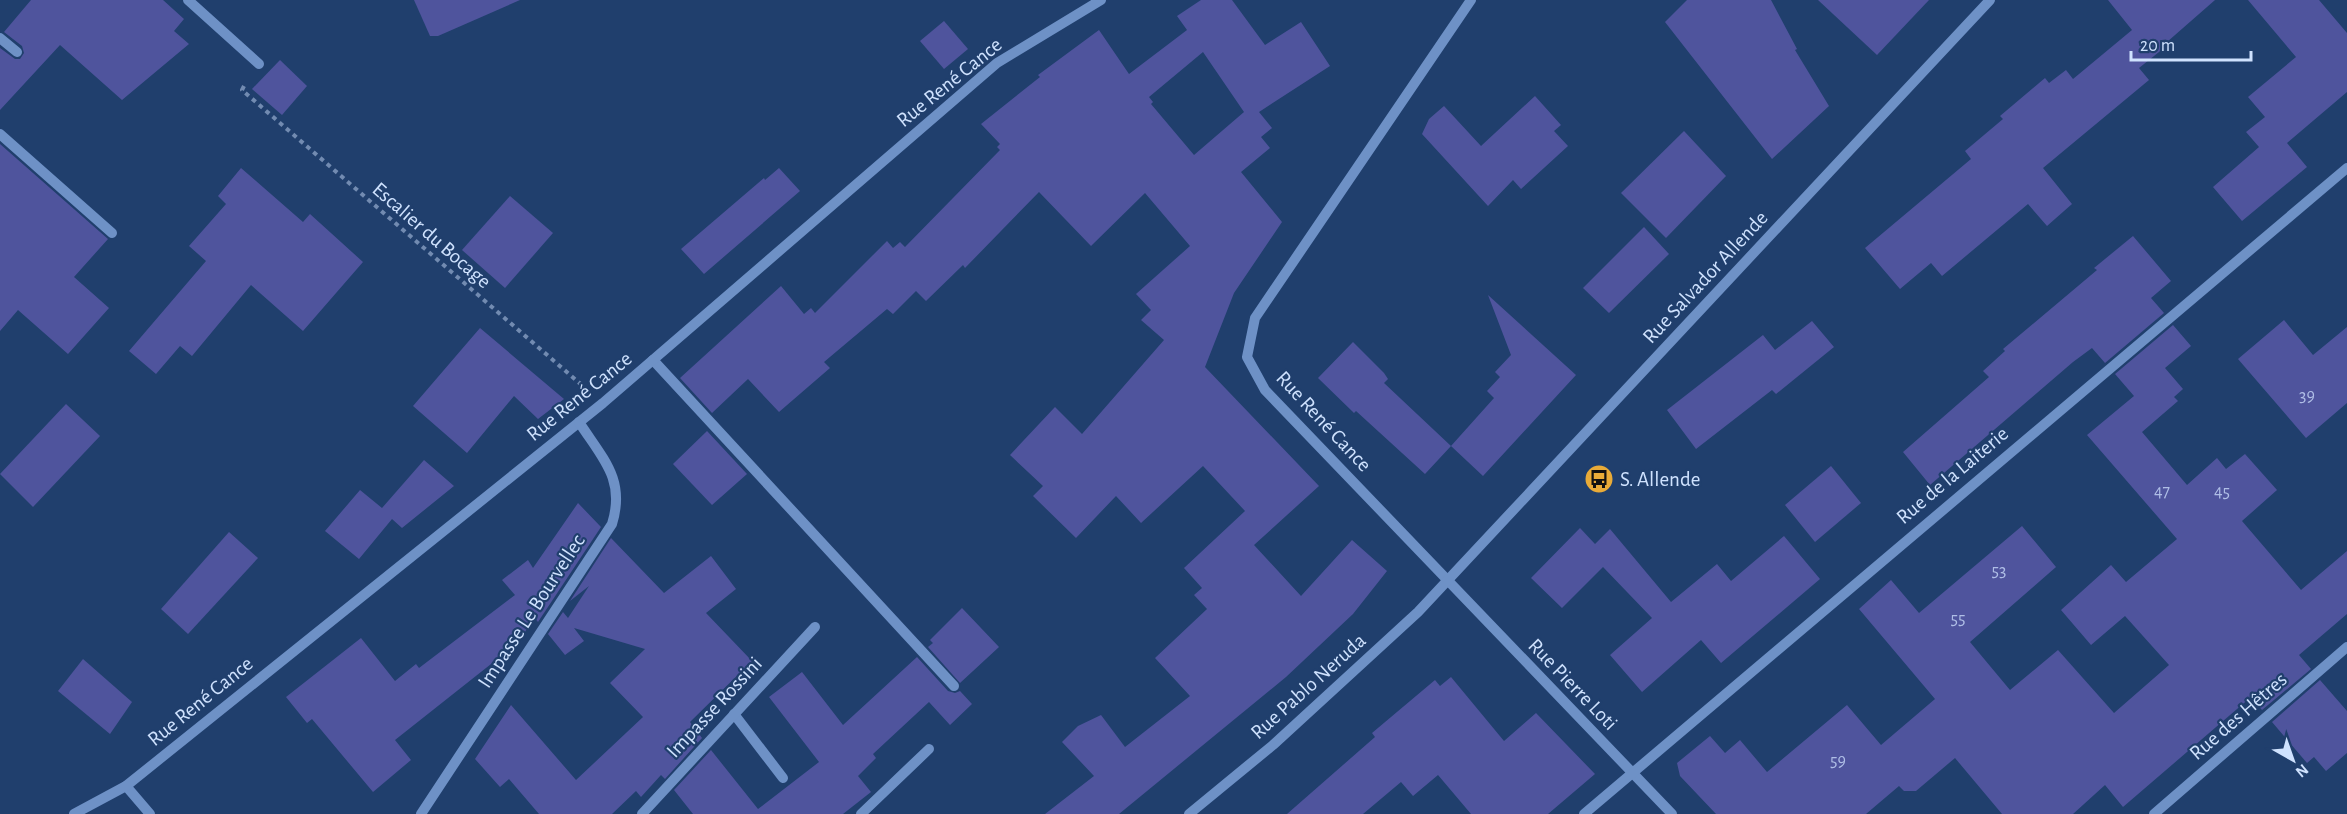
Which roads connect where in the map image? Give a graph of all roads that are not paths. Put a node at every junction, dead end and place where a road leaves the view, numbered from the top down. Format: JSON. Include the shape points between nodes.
{"nodes":[{"id":1,"x":188,"y":0,"type":"edge"},
{"id":2,"x":1101,"y":0,"type":"edge"},
{"id":3,"x":1471,"y":0,"type":"edge"},
{"id":4,"x":1990,"y":0,"type":"edge"},
{"id":5,"x":0,"y":38,"type":"edge"},
{"id":6,"x":16,"y":52,"type":"dead end"},
{"id":7,"x":259,"y":64,"type":"dead end"},
{"id":8,"x":0,"y":134,"type":"edge"},
{"id":9,"x":2347,"y":168,"type":"edge"},
{"id":10,"x":112,"y":233,"type":"dead end"},
{"id":11,"x":653,"y":360,"type":"junction"},
{"id":12,"x":579,"y":422,"type":"junction"},
{"id":13,"x":1447,"y":580,"type":"junction"},
{"id":14,"x":815,"y":627,"type":"dead end"},
{"id":15,"x":2347,"y":647,"type":"edge"},
{"id":16,"x":954,"y":686,"type":"dead end"},
{"id":17,"x":734,"y":714,"type":"junction"},
{"id":18,"x":929,"y":749,"type":"dead end"},
{"id":19,"x":1632,"y":773,"type":"junction"},
{"id":20,"x":783,"y":777,"type":"dead end"},
{"id":21,"x":126,"y":786,"type":"junction"},
{"id":22,"x":74,"y":814,"type":"edge"},
{"id":23,"x":150,"y":814,"type":"edge"},
{"id":24,"x":421,"y":814,"type":"edge"},
{"id":25,"x":642,"y":814,"type":"edge"},
{"id":26,"x":861,"y":814,"type":"edge"},
{"id":27,"x":1189,"y":814,"type":"edge"},
{"id":28,"x":1584,"y":814,"type":"edge"},
{"id":29,"x":1672,"y":814,"type":"edge"},
{"id":30,"x":2154,"y":814,"type":"edge"}],
"edges":[{"from":1,"to":7,"type":"street"},
{"from":2,"to":11,"type":"street","name":"Rue René Cance","via":[[997,63]]},
{"from":3,"to":13,"type":"street","name":"Rue René Cance","via":[[1255,318],[1247,357],[1265,390]]},
{"from":4,"to":13,"type":"street","name":"Rue Salvador Allende"},
{"from":5,"to":6,"type":"street"},
{"from":8,"to":10,"type":"street"},
{"from":9,"to":19,"type":"street","name":"Rue de la Laiterie"},
{"from":11,"to":12,"type":"street","name":"Rue René Cance"},
{"from":11,"to":16,"type":"street"},
{"from":12,"to":21,"type":"street","name":"Rue René Cance"},
{"from":12,"to":24,"type":"street","name":"Impasse Le Bourvellec","via":[[615,480],[618,503],[612,524]]},
{"from":13,"to":19,"type":"street","name":"Rue Pierre Loti"},
{"from":13,"to":27,"type":"street","name":"Rue Pablo Neruda","via":[[1418,612],[1273,745]]},
{"from":14,"to":17,"type":"street","name":"Impasse Rossini"},
{"from":15,"to":30,"type":"street","name":"Rue des Hêtres"},
{"from":17,"to":20,"type":"street"},
{"from":17,"to":25,"type":"street","name":"Impasse Rossini"},
{"from":18,"to":26,"type":"street"},
{"from":19,"to":28,"type":"street","name":"Rue de la Laiterie"},
{"from":19,"to":29,"type":"street","name":"Rue Pierre Loti"},
{"from":21,"to":22,"type":"street","name":"Rue René Cance"},
{"from":21,"to":23,"type":"street"}]}
